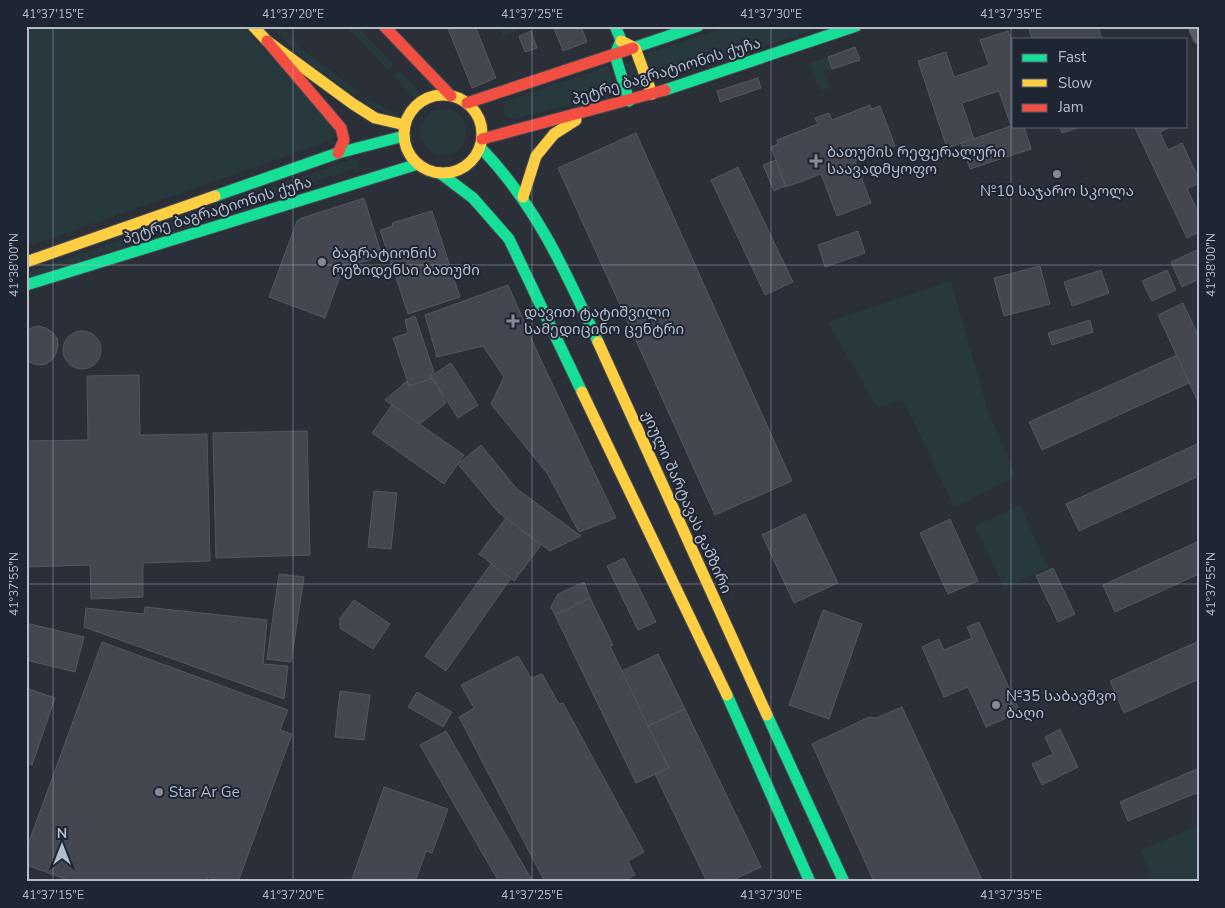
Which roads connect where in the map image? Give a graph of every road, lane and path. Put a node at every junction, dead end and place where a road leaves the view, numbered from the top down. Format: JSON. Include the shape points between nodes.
{"nodes":[{"id":1,"x":253,"y":26,"type":"edge"},
{"id":2,"x":384,"y":26,"type":"edge"},
{"id":3,"x":615,"y":26,"type":"edge"},
{"id":4,"x":698,"y":26,"type":"edge"},
{"id":5,"x":856,"y":26,"type":"edge"},
{"id":6,"x":1194,"y":26,"type":"edge"},
{"id":7,"x":1199,"y":38,"type":"edge"},
{"id":8,"x":621,"y":40,"type":"junction"},
{"id":9,"x":267,"y":42,"type":"junction"},
{"id":10,"x":635,"y":48,"type":"junction"},
{"id":11,"x":615,"y":55,"type":"junction"},
{"id":12,"x":652,"y":94,"type":"junction"},
{"id":13,"x":451,"y":96,"type":"junction"},
{"id":14,"x":629,"y":100,"type":"junction"},
{"id":15,"x":467,"y":104,"type":"junction"},
{"id":16,"x":598,"y":108,"type":"junction"},
{"id":17,"x":404,"y":131,"type":"junction"},
{"id":18,"x":481,"y":143,"type":"junction"},
{"id":19,"x":338,"y":153,"type":"junction"},
{"id":20,"x":418,"y":164,"type":"junction"},
{"id":21,"x":440,"y":173,"type":"junction"},
{"id":22,"x":523,"y":197,"type":"junction"},
{"id":23,"x":26,"y":262,"type":"edge"},
{"id":24,"x":26,"y":285,"type":"edge"},
{"id":25,"x":810,"y":882,"type":"edge"},
{"id":26,"x":844,"y":882,"type":"edge"}],
"edges":[{"from":1,"to":9,"type":"main road"},
{"from":2,"to":13,"type":"main road"},
{"from":3,"to":8,"type":"main road"},
{"from":4,"to":10,"type":"main road","name":"პეტრე ბაგრატიონის ქუჩა"},
{"from":5,"to":12,"type":"main road","name":"პეტრე ბაგრატიონის ქუჩა"},
{"from":6,"to":7,"type":"street"},
{"from":8,"to":10,"type":"main road"},
{"from":8,"to":11,"type":"main road"},
{"from":9,"to":17,"type":"main road","via":[[353,104]]},
{"from":9,"to":19,"type":"main road","via":[[341,128],[345,136]]},
{"from":10,"to":11,"type":"main road","name":"პეტრე ბაგრატიონის ქუჩა"},
{"from":10,"to":12,"type":"main road"},
{"from":11,"to":14,"type":"main road"},
{"from":11,"to":15,"type":"main road","name":"პეტრე ბაგრატიონის ქუჩა"},
{"from":12,"to":14,"type":"main road","name":"პეტრე ბაგრატიონის ქუჩა"},
{"from":13,"to":15,"type":"main road"},
{"from":13,"to":17,"type":"main road","via":[[436,96],[422,101],[411,112]]},
{"from":14,"to":16,"type":"main road","name":"პეტრე ბაგრატიონის ქუჩა"},
{"from":15,"to":18,"type":"main road","via":[[481,123]]},
{"from":16,"to":18,"type":"main road","name":"პეტრე ბაგრატიონის ქუჩა"},
{"from":16,"to":22,"type":"main road","via":[[554,134],[536,156]]},
{"from":17,"to":19,"type":"main road","name":"პეტრე ბაგრატიონის ქუჩა"},
{"from":17,"to":20,"type":"main road","via":[[406,146]]},
{"from":18,"to":21,"type":"main road","via":[[477,155],[464,167]]},
{"from":18,"to":22,"type":"main road","name":"ჟიული შარტავას გამზირი"},
{"from":19,"to":23,"type":"main road","name":"პეტრე ბაგრატიონის ქუჩა"},
{"from":20,"to":21,"type":"main road"},
{"from":20,"to":24,"type":"main road","name":"პეტრე ბაგრატიონის ქუჩა"},
{"from":21,"to":25,"type":"main road","via":[[473,198],[509,239],[723,685]]},
{"from":22,"to":26,"type":"main road","name":"ჟიული შარტავას გამზირი","via":[[560,260],[780,748]]}]}
